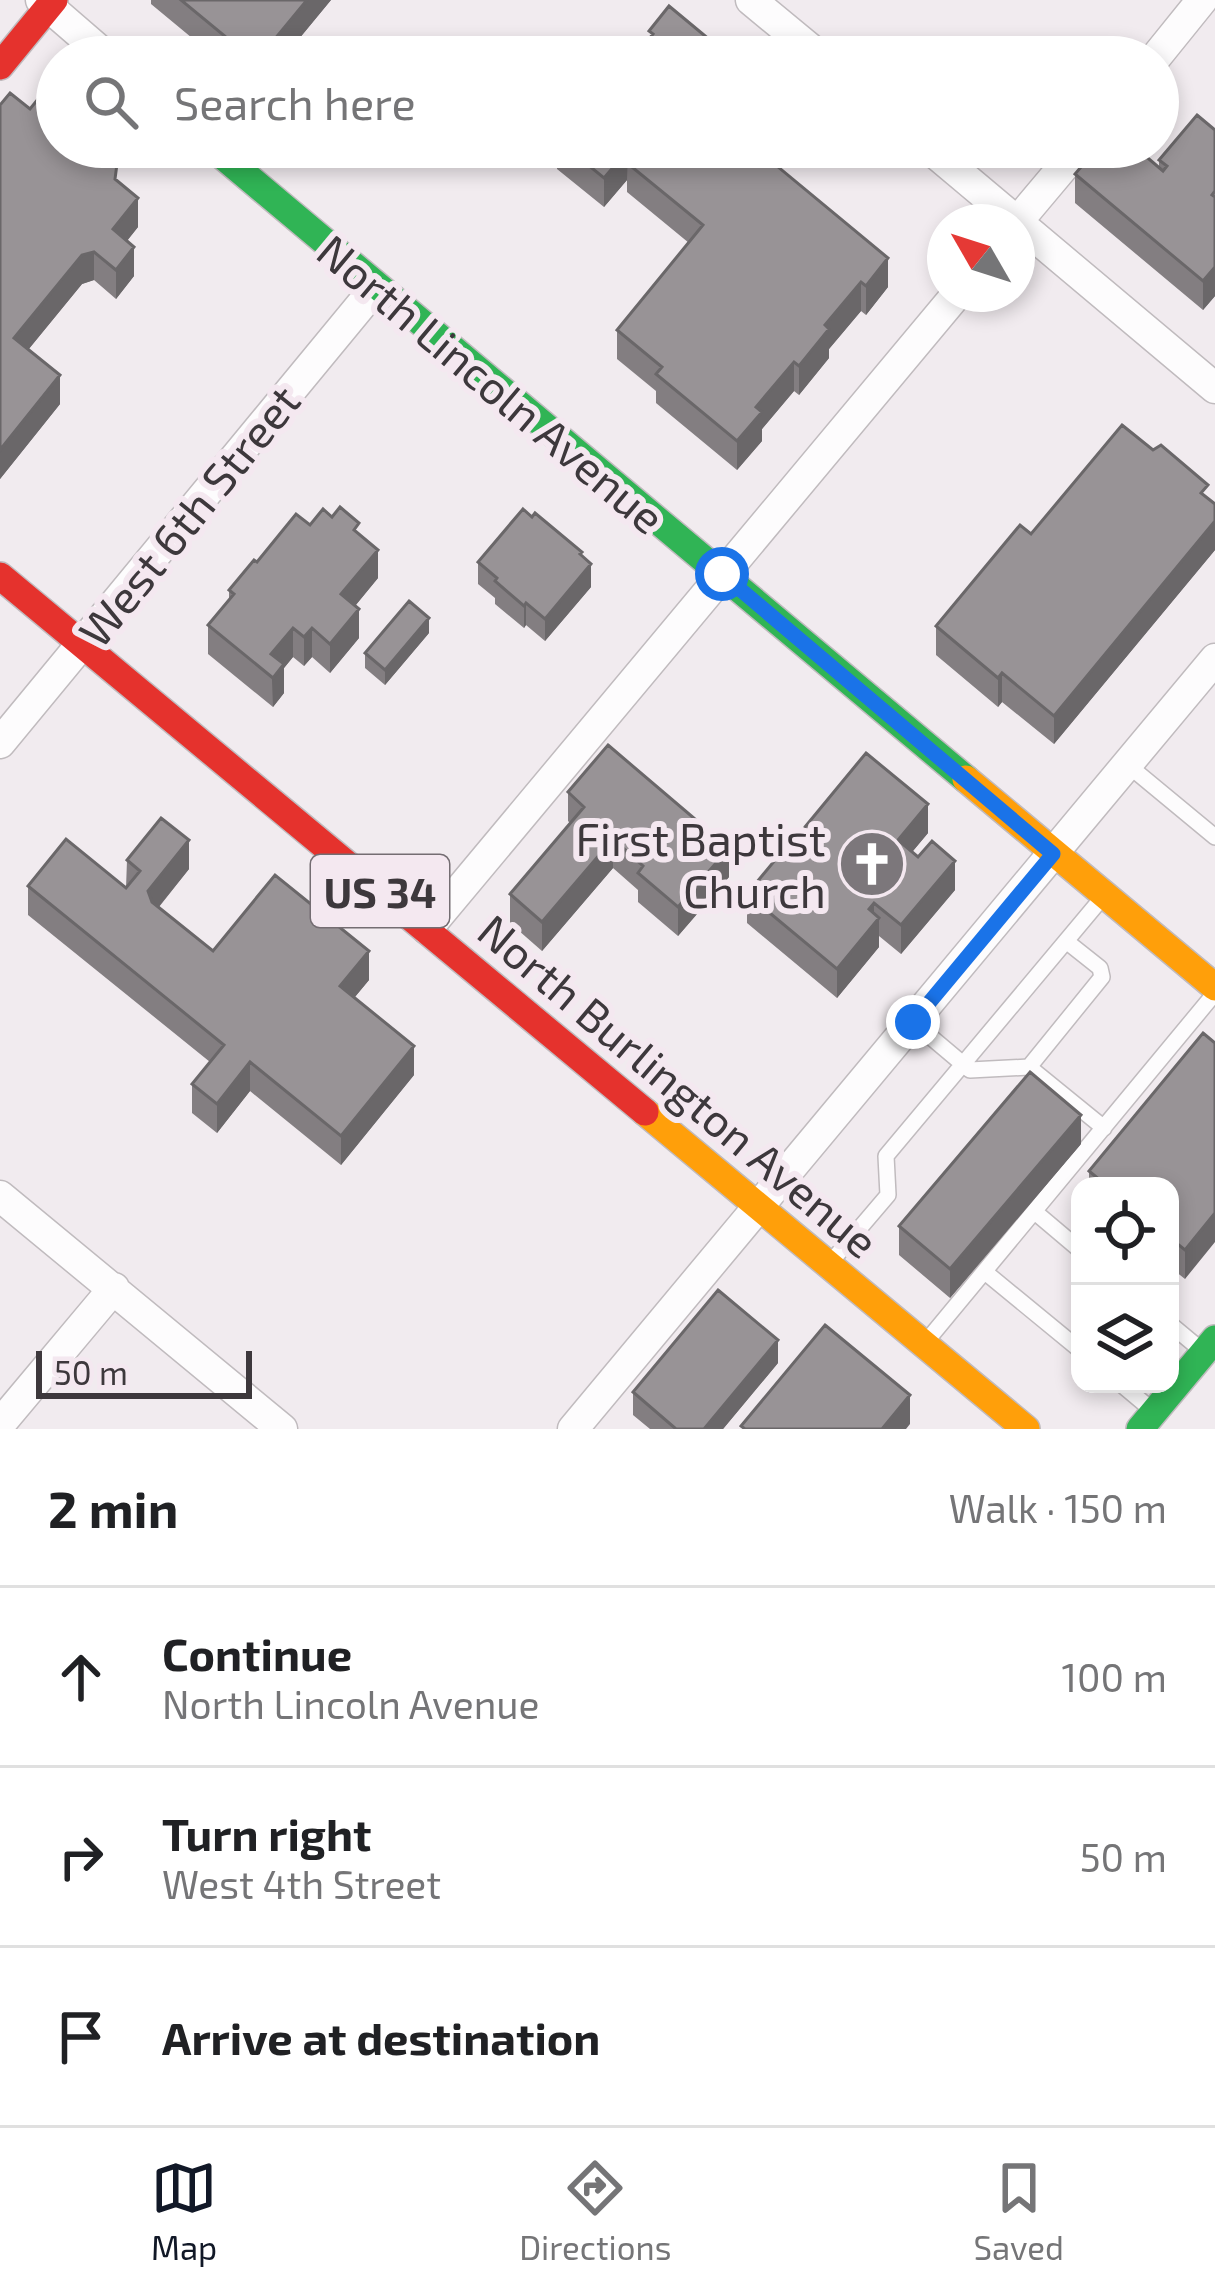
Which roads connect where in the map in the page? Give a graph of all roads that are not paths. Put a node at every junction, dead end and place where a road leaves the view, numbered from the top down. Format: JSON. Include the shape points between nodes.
{"nodes":[{"id":1,"x":751,"y":0,"type":"edge"},
{"id":2,"x":1202,"y":0,"type":"edge"},
{"id":3,"x":48,"y":2,"type":"edge"},
{"id":4,"x":84,"y":36,"type":"edge"},
{"id":5,"x":795,"y":36,"type":"edge"},
{"id":6,"x":1173,"y":36,"type":"edge"},
{"id":7,"x":0,"y":66,"type":"edge"},
{"id":8,"x":237,"y":168,"type":"edge"},
{"id":9,"x":953,"y":168,"type":"edge"},
{"id":10,"x":1062,"y":168,"type":"edge"},
{"id":11,"x":996,"y":204,"type":"edge"},
{"id":12,"x":1032,"y":204,"type":"edge"},
{"id":13,"x":1035,"y":237,"type":"edge"},
{"id":14,"x":376,"y":287,"type":"junction"},
{"id":15,"x":942,"y":312,"type":"edge"},
{"id":16,"x":1215,"y":388,"type":"edge"},
{"id":17,"x":722,"y":574,"type":"junction"},
{"id":18,"x":0,"y":577,"type":"edge"},
{"id":19,"x":82,"y":645,"type":"junction"},
{"id":20,"x":1215,"y":659,"type":"edge"},
{"id":21,"x":0,"y":743,"type":"edge"},
{"id":22,"x":1127,"y":765,"type":"junction"},
{"id":23,"x":1215,"y":837,"type":"edge"},
{"id":24,"x":1053,"y":854,"type":"junction"},
{"id":25,"x":1104,"y":895,"type":"junction"},
{"id":26,"x":427,"y":929,"type":"junction"},
{"id":27,"x":1066,"y":941,"type":"junction"},
{"id":28,"x":1211,"y":978,"type":"edge"},
{"id":29,"x":913,"y":1022,"type":"junction"},
{"id":30,"x":962,"y":1063,"type":"junction"},
{"id":31,"x":1029,"y":1067,"type":"junction"},
{"id":32,"x":1104,"y":1128,"type":"junction"},
{"id":33,"x":0,"y":1196,"type":"edge"},
{"id":34,"x":759,"y":1206,"type":"junction"},
{"id":35,"x":1035,"y":1212,"type":"junction"},
{"id":36,"x":1071,"y":1242,"type":"edge"},
{"id":37,"x":829,"y":1265,"type":"junction"},
{"id":38,"x":985,"y":1272,"type":"junction"},
{"id":39,"x":114,"y":1288,"type":"junction"},
{"id":40,"x":1179,"y":1329,"type":"edge"},
{"id":41,"x":1071,"y":1343,"type":"edge"},
{"id":42,"x":925,"y":1344,"type":"junction"},
{"id":43,"x":1209,"y":1346,"type":"edge"},
{"id":44,"x":1127,"y":1393,"type":"edge"},
{"id":45,"x":1147,"y":1420,"type":"edge"},
{"id":46,"x":0,"y":1424,"type":"edge"},
{"id":47,"x":282,"y":1429,"type":"edge"},
{"id":48,"x":573,"y":1429,"type":"edge"},
{"id":49,"x":1026,"y":1429,"type":"edge"}],
"edges":[{"from":1,"to":5,"type":"street"},
{"from":2,"to":6,"type":"street"},
{"from":3,"to":4,"type":"street"},
{"from":3,"to":7,"type":"main road"},
{"from":8,"to":14,"type":"main road","name":"North Lincoln Avenue"},
{"from":9,"to":11,"type":"street"},
{"from":10,"to":12,"type":"street"},
{"from":13,"to":16,"type":"street"},
{"from":14,"to":17,"type":"main road","name":"North Lincoln Avenue"},
{"from":14,"to":19,"type":"street","name":"West 6th Street"},
{"from":15,"to":17,"type":"street"},
{"from":17,"to":24,"type":"main road","name":"North Lincoln Avenue"},
{"from":17,"to":26,"type":"street"},
{"from":18,"to":19,"type":"main road","name":"North Burlington Avenue","number":"US 34"},
{"from":19,"to":21,"type":"street","name":"West 6th Street"},
{"from":19,"to":26,"type":"main road","name":"North Burlington Avenue","number":"US 34"},
{"from":20,"to":22,"type":"street"},
{"from":22,"to":23,"type":"lane"},
{"from":22,"to":24,"type":"street"},
{"from":24,"to":25,"type":"main road","name":"North Lincoln Avenue"},
{"from":24,"to":29,"type":"street"},
{"from":25,"to":27,"type":"lane"},
{"from":25,"to":28,"type":"main road","name":"North Lincoln Avenue"},
{"from":26,"to":34,"type":"main road","name":"North Burlington Avenue","number":"US 34"},
{"from":27,"to":30,"type":"lane"},
{"from":27,"to":31,"type":"lane","via":[[1102,977]]},
{"from":28,"to":32,"type":"lane"},
{"from":29,"to":30,"type":"lane"},
{"from":29,"to":34,"type":"street"},
{"from":30,"to":31,"type":"lane","via":[[970,1070]]},
{"from":30,"to":37,"type":"lane","via":[[886,1156],[888,1195]]},
{"from":31,"to":32,"type":"lane"},
{"from":32,"to":35,"type":"lane"},
{"from":33,"to":39,"type":"street"},
{"from":34,"to":37,"type":"main road","name":"North Burlington Avenue","number":"US 34"},
{"from":34,"to":48,"type":"street"},
{"from":35,"to":36,"type":"lane"},
{"from":35,"to":38,"type":"lane"},
{"from":37,"to":42,"type":"main road","name":"North Burlington Avenue","number":"US 34"},
{"from":38,"to":41,"type":"lane"},
{"from":38,"to":42,"type":"lane"},
{"from":39,"to":46,"type":"street"},
{"from":39,"to":47,"type":"street"},
{"from":40,"to":43,"type":"lane"},
{"from":42,"to":49,"type":"main road","name":"North Burlington Avenue","number":"US 34"},
{"from":43,"to":45,"type":"main road"},
{"from":44,"to":45,"type":"lane"}]}
